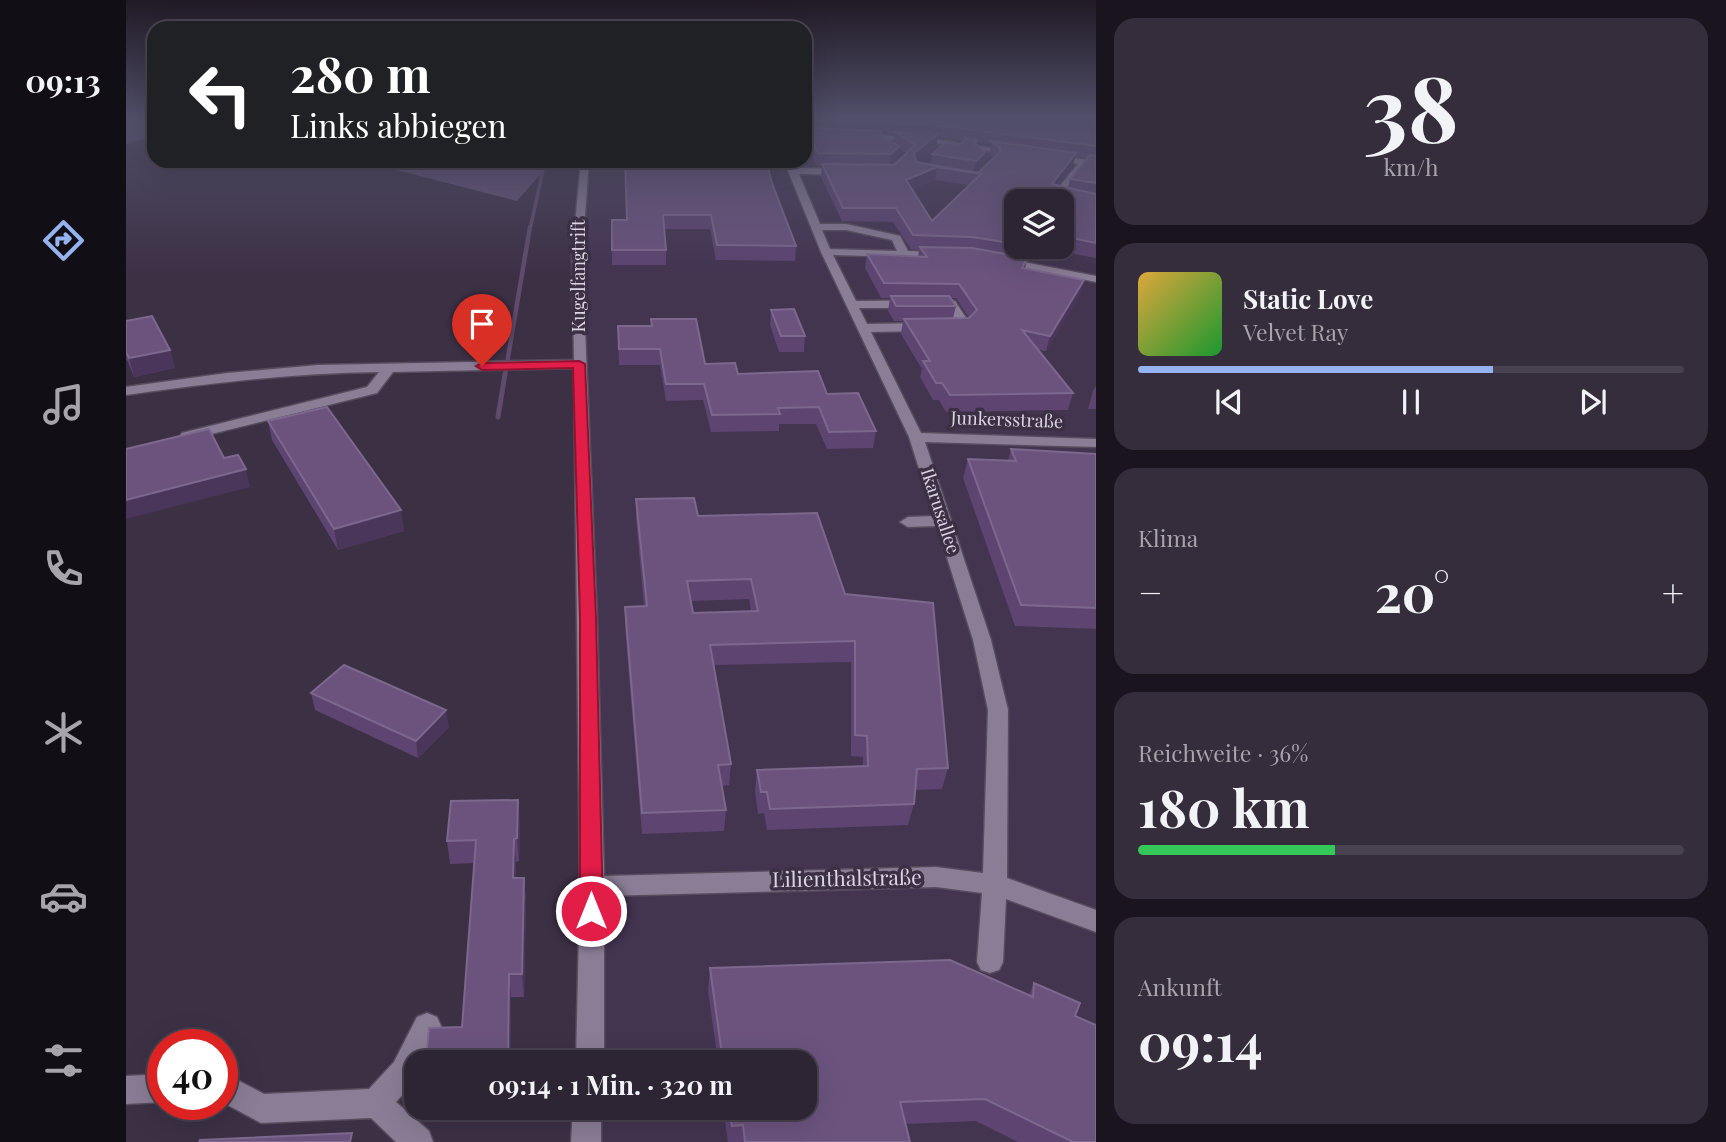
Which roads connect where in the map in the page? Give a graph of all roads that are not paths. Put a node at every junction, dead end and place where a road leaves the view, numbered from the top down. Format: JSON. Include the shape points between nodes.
{"nodes":[{"id":1,"x":584,"y":169,"type":"edge"},
{"id":2,"x":792,"y":169,"type":"edge"},
{"id":3,"x":827,"y":169,"type":"edge"},
{"id":4,"x":1078,"y":169,"type":"edge"},
{"id":5,"x":856,"y":172,"type":"edge"},
{"id":6,"x":1096,"y":203,"type":"edge"},
{"id":7,"x":815,"y":227,"type":"junction"},
{"id":8,"x":825,"y":252,"type":"junction"},
{"id":9,"x":904,"y":253,"type":"junction"},
{"id":10,"x":957,"y":256,"type":"edge"},
{"id":11,"x":989,"y":259,"type":"edge"},
{"id":12,"x":1096,"y":279,"type":"edge"},
{"id":13,"x":852,"y":306,"type":"junction"},
{"id":14,"x":863,"y":328,"type":"junction"},
{"id":15,"x":579,"y":364,"type":"junction"},
{"id":16,"x":390,"y":367,"type":"junction"},
{"id":17,"x":126,"y":391,"type":"edge"},
{"id":18,"x":916,"y":437,"type":"junction"},
{"id":19,"x":178,"y":438,"type":"edge"},
{"id":20,"x":1096,"y":443,"type":"edge"},
{"id":21,"x":943,"y":521,"type":"junction"},
{"id":22,"x":908,"y":522,"type":"dead end"},
{"id":23,"x":995,"y":884,"type":"junction"},
{"id":24,"x":592,"y":886,"type":"junction"},
{"id":25,"x":1096,"y":921,"type":"edge"},
{"id":26,"x":990,"y":962,"type":"dead end"},
{"id":27,"x":427,"y":1026,"type":"edge"},
{"id":28,"x":590,"y":1050,"type":"edge"},
{"id":29,"x":147,"y":1089,"type":"edge"},
{"id":30,"x":126,"y":1090,"type":"edge"},
{"id":31,"x":238,"y":1096,"type":"edge"},
{"id":32,"x":376,"y":1103,"type":"junction"},
{"id":33,"x":587,"y":1120,"type":"edge"},
{"id":34,"x":418,"y":1142,"type":"edge"},
{"id":35,"x":586,"y":1142,"type":"edge"}],
"edges":[{"from":1,"to":15,"type":"street","name":"Kugelfangtrift","via":[[578,255]]},
{"from":2,"to":7,"type":"street","name":"Ikarusallee"},
{"from":3,"to":5,"type":"street"},
{"from":4,"to":6,"type":"street","via":[[1056,196]]},
{"from":7,"to":8,"type":"street","name":"Ikarusallee"},
{"from":7,"to":9,"type":"street","via":[[846,227],[896,238]]},
{"from":8,"to":9,"type":"street"},
{"from":8,"to":13,"type":"street","name":"Ikarusallee"},
{"from":9,"to":10,"type":"street"},
{"from":11,"to":12,"type":"street"},
{"from":13,"to":14,"type":"street","name":"Ikarusallee"},
{"from":13,"to":14,"type":"street","via":[[951,304],[966,327]]},
{"from":14,"to":18,"type":"street","name":"Ikarusallee"},
{"from":15,"to":16,"type":"street"},
{"from":15,"to":24,"type":"street","name":"Kugelfangtrift"},
{"from":16,"to":17,"type":"street","via":[[240,376]]},
{"from":16,"to":19,"type":"street","via":[[372,390]]},
{"from":18,"to":20,"type":"street","name":"Junkersstraße"},
{"from":18,"to":21,"type":"street","name":"Ikarusallee"},
{"from":21,"to":22,"type":"street"},
{"from":21,"to":23,"type":"street","name":"Ikarusallee","via":[[982,640],[998,710]]},
{"from":23,"to":24,"type":"street","name":"Lilienthalstraße","via":[[893,877]]},
{"from":23,"to":25,"type":"street","name":"Lilienthalstraße"},
{"from":23,"to":26,"type":"street","name":"Ikarusallee"},
{"from":24,"to":28,"type":"street","name":"Kugelfangtrift"},
{"from":27,"to":32,"type":"street","via":[[404,1072]]},
{"from":29,"to":30,"type":"street"},
{"from":31,"to":32,"type":"street","via":[[261,1110]]},
{"from":32,"to":34,"type":"street"},
{"from":33,"to":35,"type":"street"}]}
